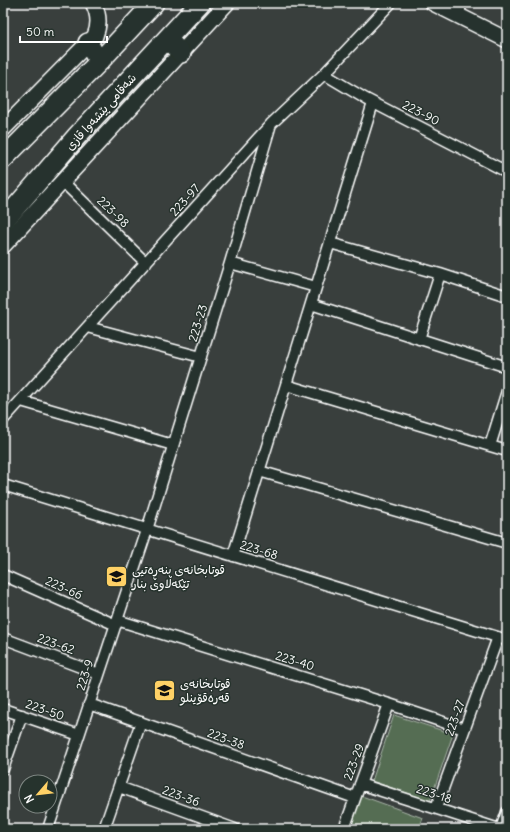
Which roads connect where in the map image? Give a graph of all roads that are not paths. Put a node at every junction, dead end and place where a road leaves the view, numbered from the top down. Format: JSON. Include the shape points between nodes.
{"nodes":[{"id":1,"x":93,"y":3,"type":"edge"},
{"id":2,"x":154,"y":3,"type":"edge"},
{"id":3,"x":200,"y":3,"type":"edge"},
{"id":4,"x":228,"y":3,"type":"edge"},
{"id":5,"x":391,"y":3,"type":"edge"},
{"id":6,"x":433,"y":3,"type":"edge"},
{"id":7,"x":460,"y":10,"type":"edge"},
{"id":8,"x":167,"y":39,"type":"junction"},
{"id":9,"x":507,"y":40,"type":"edge"},
{"id":10,"x":88,"y":43,"type":"junction"},
{"id":11,"x":181,"y":52,"type":"junction"},
{"id":12,"x":99,"y":62,"type":"junction"},
{"id":13,"x":324,"y":74,"type":"junction"},
{"id":14,"x":373,"y":103,"type":"junction"},
{"id":15,"x":271,"y":124,"type":"junction"},
{"id":16,"x":3,"y":129,"type":"edge"},
{"id":17,"x":6,"y":157,"type":"edge"},
{"id":18,"x":507,"y":172,"type":"edge"},
{"id":19,"x":62,"y":181,"type":"junction"},
{"id":20,"x":30,"y":191,"type":"junction"},
{"id":21,"x":3,"y":216,"type":"edge"},
{"id":22,"x":3,"y":222,"type":"edge"},
{"id":23,"x":330,"y":243,"type":"junction"},
{"id":24,"x":3,"y":246,"type":"edge"},
{"id":25,"x":146,"y":263,"type":"junction"},
{"id":26,"x":230,"y":263,"type":"junction"},
{"id":27,"x":440,"y":274,"type":"junction"},
{"id":28,"x":316,"y":287,"type":"junction"},
{"id":29,"x":507,"y":296,"type":"edge"},
{"id":30,"x":311,"y":304,"type":"junction"},
{"id":31,"x":88,"y":327,"type":"junction"},
{"id":32,"x":419,"y":339,"type":"junction"},
{"id":33,"x":201,"y":358,"type":"junction"},
{"id":34,"x":507,"y":367,"type":"edge"},
{"id":35,"x":286,"y":385,"type":"junction"},
{"id":36,"x":507,"y":391,"type":"edge"},
{"id":37,"x":21,"y":400,"type":"junction"},
{"id":38,"x":3,"y":420,"type":"edge"},
{"id":39,"x":173,"y":445,"type":"junction"},
{"id":40,"x":490,"y":446,"type":"junction"},
{"id":41,"x":507,"y":451,"type":"edge"},
{"id":42,"x":259,"y":471,"type":"junction"},
{"id":43,"x":3,"y":486,"type":"edge"},
{"id":44,"x":147,"y":530,"type":"junction"},
{"id":45,"x":507,"y":543,"type":"edge"},
{"id":46,"x":233,"y":556,"type":"junction"},
{"id":47,"x":3,"y":576,"type":"edge"},
{"id":48,"x":116,"y":622,"type":"junction"},
{"id":49,"x":3,"y":638,"type":"edge"},
{"id":50,"x":502,"y":638,"type":"edge"},
{"id":51,"x":99,"y":674,"type":"junction"},
{"id":52,"x":89,"y":704,"type":"junction"},
{"id":53,"x":389,"y":704,"type":"junction"},
{"id":54,"x":3,"y":709,"type":"edge"},
{"id":55,"x":22,"y":716,"type":"junction"},
{"id":56,"x":141,"y":722,"type":"junction"},
{"id":57,"x":464,"y":729,"type":"junction"},
{"id":58,"x":79,"y":735,"type":"junction"},
{"id":59,"x":3,"y":769,"type":"edge"},
{"id":60,"x":360,"y":784,"type":"junction"},
{"id":61,"x":119,"y":786,"type":"junction"},
{"id":62,"x":355,"y":798,"type":"junction"},
{"id":63,"x":436,"y":808,"type":"junction"},
{"id":64,"x":507,"y":812,"type":"edge"},
{"id":65,"x":48,"y":829,"type":"edge"},
{"id":66,"x":104,"y":829,"type":"edge"},
{"id":67,"x":235,"y":829,"type":"edge"},
{"id":68,"x":344,"y":829,"type":"edge"},
{"id":69,"x":500,"y":829,"type":"edge"}],
"edges":[{"from":1,"to":10,"type":"street","via":[[99,24],[95,36]]},
{"from":2,"to":12,"type":"highway"},
{"from":3,"to":8,"type":"highway","name":"شەقامی پێشەوا قازی"},
{"from":4,"to":11,"type":"street"},
{"from":5,"to":13,"type":"street","name":"223-97"},
{"from":6,"to":7,"type":"street"},
{"from":7,"to":9,"type":"street"},
{"from":8,"to":11,"type":"highway"},
{"from":8,"to":20,"type":"highway","name":"شەقامی پێشەوا قازی"},
{"from":10,"to":12,"type":"highway"},
{"from":10,"to":16,"type":"street"},
{"from":11,"to":19,"type":"street"},
{"from":12,"to":17,"type":"highway"},
{"from":13,"to":14,"type":"street","name":"223-90"},
{"from":13,"to":15,"type":"street","name":"223-97"},
{"from":14,"to":18,"type":"street","name":"223-90"},
{"from":14,"to":23,"type":"street"},
{"from":15,"to":25,"type":"street","name":"223-97"},
{"from":15,"to":26,"type":"street","name":"223-23"},
{"from":19,"to":24,"type":"street"},
{"from":19,"to":25,"type":"street","name":"223-98"},
{"from":20,"to":21,"type":"highway"},
{"from":20,"to":22,"type":"highway","name":"شەقامی پێشەوا قازی"},
{"from":23,"to":27,"type":"street"},
{"from":23,"to":28,"type":"street"},
{"from":25,"to":31,"type":"street","name":"223-97"},
{"from":26,"to":28,"type":"street"},
{"from":26,"to":33,"type":"street","name":"223-23"},
{"from":27,"to":29,"type":"street"},
{"from":27,"to":32,"type":"street"},
{"from":28,"to":30,"type":"street"},
{"from":30,"to":32,"type":"street"},
{"from":30,"to":35,"type":"street"},
{"from":31,"to":33,"type":"street"},
{"from":31,"to":37,"type":"street","name":"223-97"},
{"from":32,"to":34,"type":"street"},
{"from":33,"to":39,"type":"street","name":"223-23"},
{"from":35,"to":40,"type":"street"},
{"from":35,"to":42,"type":"street"},
{"from":36,"to":40,"type":"street"},
{"from":37,"to":38,"type":"street","name":"223-97"},
{"from":37,"to":39,"type":"street"},
{"from":39,"to":44,"type":"street","name":"223-23"},
{"from":40,"to":41,"type":"street"},
{"from":42,"to":45,"type":"street"},
{"from":42,"to":46,"type":"street"},
{"from":43,"to":44,"type":"street","name":"223-68"},
{"from":44,"to":46,"type":"street","name":"223-68"},
{"from":44,"to":48,"type":"street","name":"223-9"},
{"from":46,"to":50,"type":"street","name":"223-68"},
{"from":47,"to":48,"type":"street","name":"223-66"},
{"from":48,"to":51,"type":"street","name":"223-9"},
{"from":48,"to":53,"type":"street","name":"223-40"},
{"from":49,"to":51,"type":"street","name":"223-62"},
{"from":50,"to":57,"type":"street","name":"223-27"},
{"from":51,"to":52,"type":"street","name":"223-9"},
{"from":52,"to":56,"type":"street","name":"223-38"},
{"from":52,"to":58,"type":"street","name":"223-9"},
{"from":53,"to":57,"type":"street","name":"223-40"},
{"from":53,"to":60,"type":"street","name":"223-29"},
{"from":54,"to":55,"type":"street","name":"223-50"},
{"from":55,"to":58,"type":"street","name":"223-50"},
{"from":55,"to":59,"type":"street"},
{"from":56,"to":61,"type":"street"},
{"from":56,"to":62,"type":"street","name":"223-38"},
{"from":57,"to":63,"type":"street","name":"223-27"},
{"from":58,"to":65,"type":"street","name":"223-9"},
{"from":60,"to":62,"type":"street","name":"223-29"},
{"from":60,"to":63,"type":"street","name":"223-18"},
{"from":61,"to":66,"type":"street"},
{"from":61,"to":67,"type":"street","name":"223-36"},
{"from":62,"to":68,"type":"street","name":"223-29"},
{"from":63,"to":69,"type":"street","name":"223-18"},
{"from":64,"to":69,"type":"street"}]}
